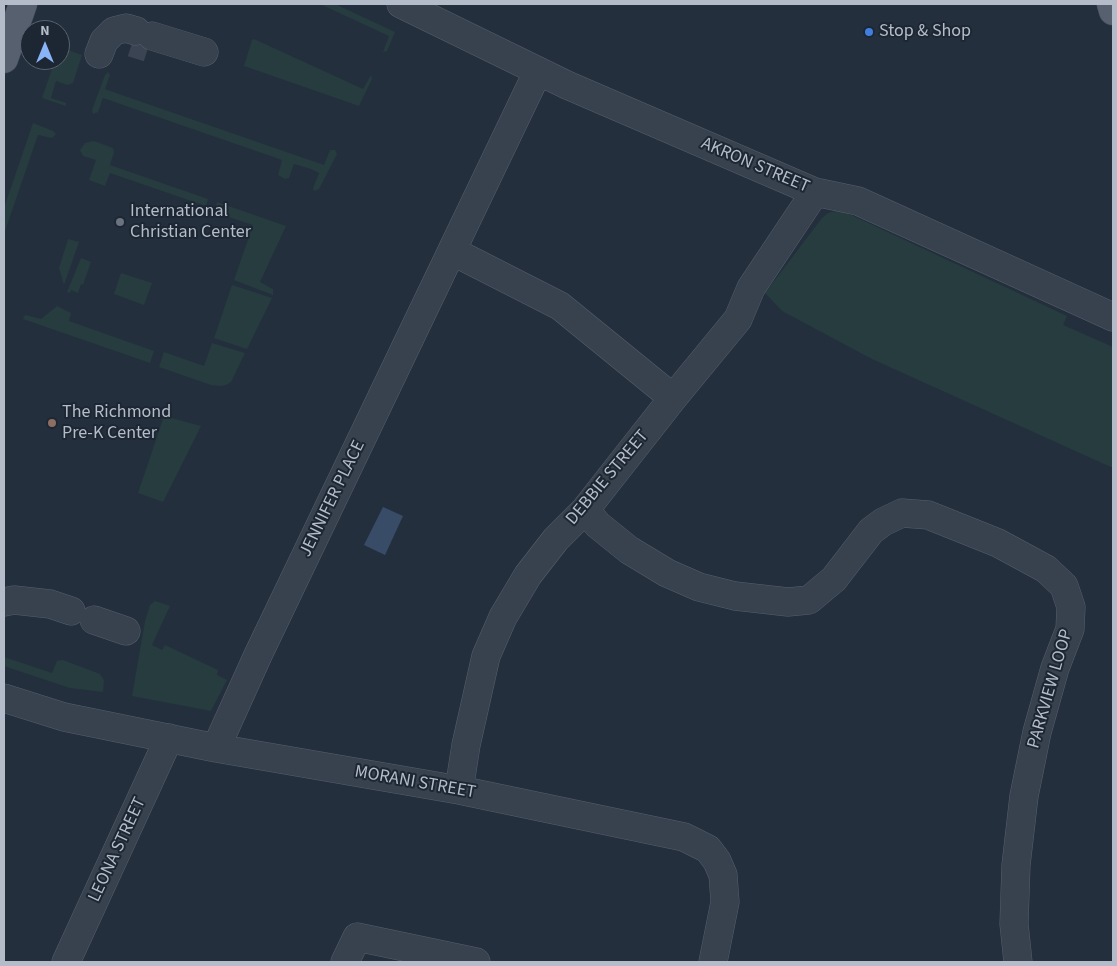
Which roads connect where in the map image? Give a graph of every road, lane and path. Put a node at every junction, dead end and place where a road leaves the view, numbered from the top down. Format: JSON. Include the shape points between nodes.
{"nodes":[{"id":1,"x":23,"y":4,"type":"edge"},
{"id":2,"x":1111,"y":4,"type":"edge"},
{"id":3,"x":417,"y":7,"type":"edge"},
{"id":4,"x":1113,"y":11,"type":"edge"},
{"id":5,"x":129,"y":41,"type":"tunnel mouth"},
{"id":6,"x":201,"y":58,"type":"dead end"},
{"id":7,"x":4,"y":59,"type":"edge"},
{"id":8,"x":538,"y":71,"type":"junction"},
{"id":9,"x":815,"y":192,"type":"junction"},
{"id":10,"x":452,"y":251,"type":"junction"},
{"id":11,"x":1113,"y":318,"type":"edge"},
{"id":12,"x":673,"y":398,"type":"junction"},
{"id":13,"x":585,"y":510,"type":"junction"},
{"id":14,"x":4,"y":602,"type":"edge"},
{"id":15,"x":126,"y":631,"type":"dead end"},
{"id":16,"x":4,"y":698,"type":"edge"},
{"id":17,"x":170,"y":738,"type":"junction"},
{"id":18,"x":216,"y":748,"type":"junction"},
{"id":19,"x":459,"y":790,"type":"junction"},
{"id":20,"x":66,"y":962,"type":"edge"},
{"id":21,"x":345,"y":962,"type":"edge"},
{"id":22,"x":476,"y":962,"type":"edge"},
{"id":23,"x":713,"y":962,"type":"edge"},
{"id":24,"x":1018,"y":962,"type":"edge"}],
"edges":[{"from":1,"to":7,"type":"main road"},
{"from":2,"to":4,"type":"main road"},
{"from":3,"to":8,"type":"street","name":"AKRON STREET"},
{"from":5,"to":6,"type":"street"},
{"from":8,"to":9,"type":"street","name":"AKRON STREET"},
{"from":8,"to":10,"type":"street","name":"JENNIFER PLACE"},
{"from":9,"to":11,"type":"street","name":"AKRON STREET","via":[[858,200]]},
{"from":9,"to":12,"type":"street","name":"DEBBIE STREET","via":[[751,288],[738,319]]},
{"from":10,"to":12,"type":"street","via":[[560,306]]},
{"from":10,"to":18,"type":"street","name":"JENNIFER PLACE"},
{"from":12,"to":13,"type":"street","name":"DEBBIE STREET"},
{"from":13,"to":19,"type":"street","name":"DEBBIE STREET","via":[[556,539],[528,575],[503,617],[486,656]]},
{"from":13,"to":24,"type":"street","name":"PARKVIEW LOOP","via":[[629,550],[667,573],[699,587],[735,596],[788,602],[809,600],[834,579],[871,531],[902,513],[928,515],[998,543],[1046,569],[1064,586],[1071,607],[1070,629],[1037,732],[1024,796],[1016,865],[1014,924]]},
{"from":14,"to":15,"type":"street","via":[[50,604]]},
{"from":16,"to":17,"type":"street","name":"MORANI STREET","via":[[64,717]]},
{"from":17,"to":18,"type":"street","name":"MORANI STREET"},
{"from":17,"to":20,"type":"street","name":"LEONA STREET"},
{"from":18,"to":19,"type":"street","name":"MORANI STREET"},
{"from":19,"to":23,"type":"street","name":"MORANI STREET","via":[[684,837],[708,849],[717,861],[725,888]]},
{"from":21,"to":22,"type":"street","via":[[357,938]]}]}
